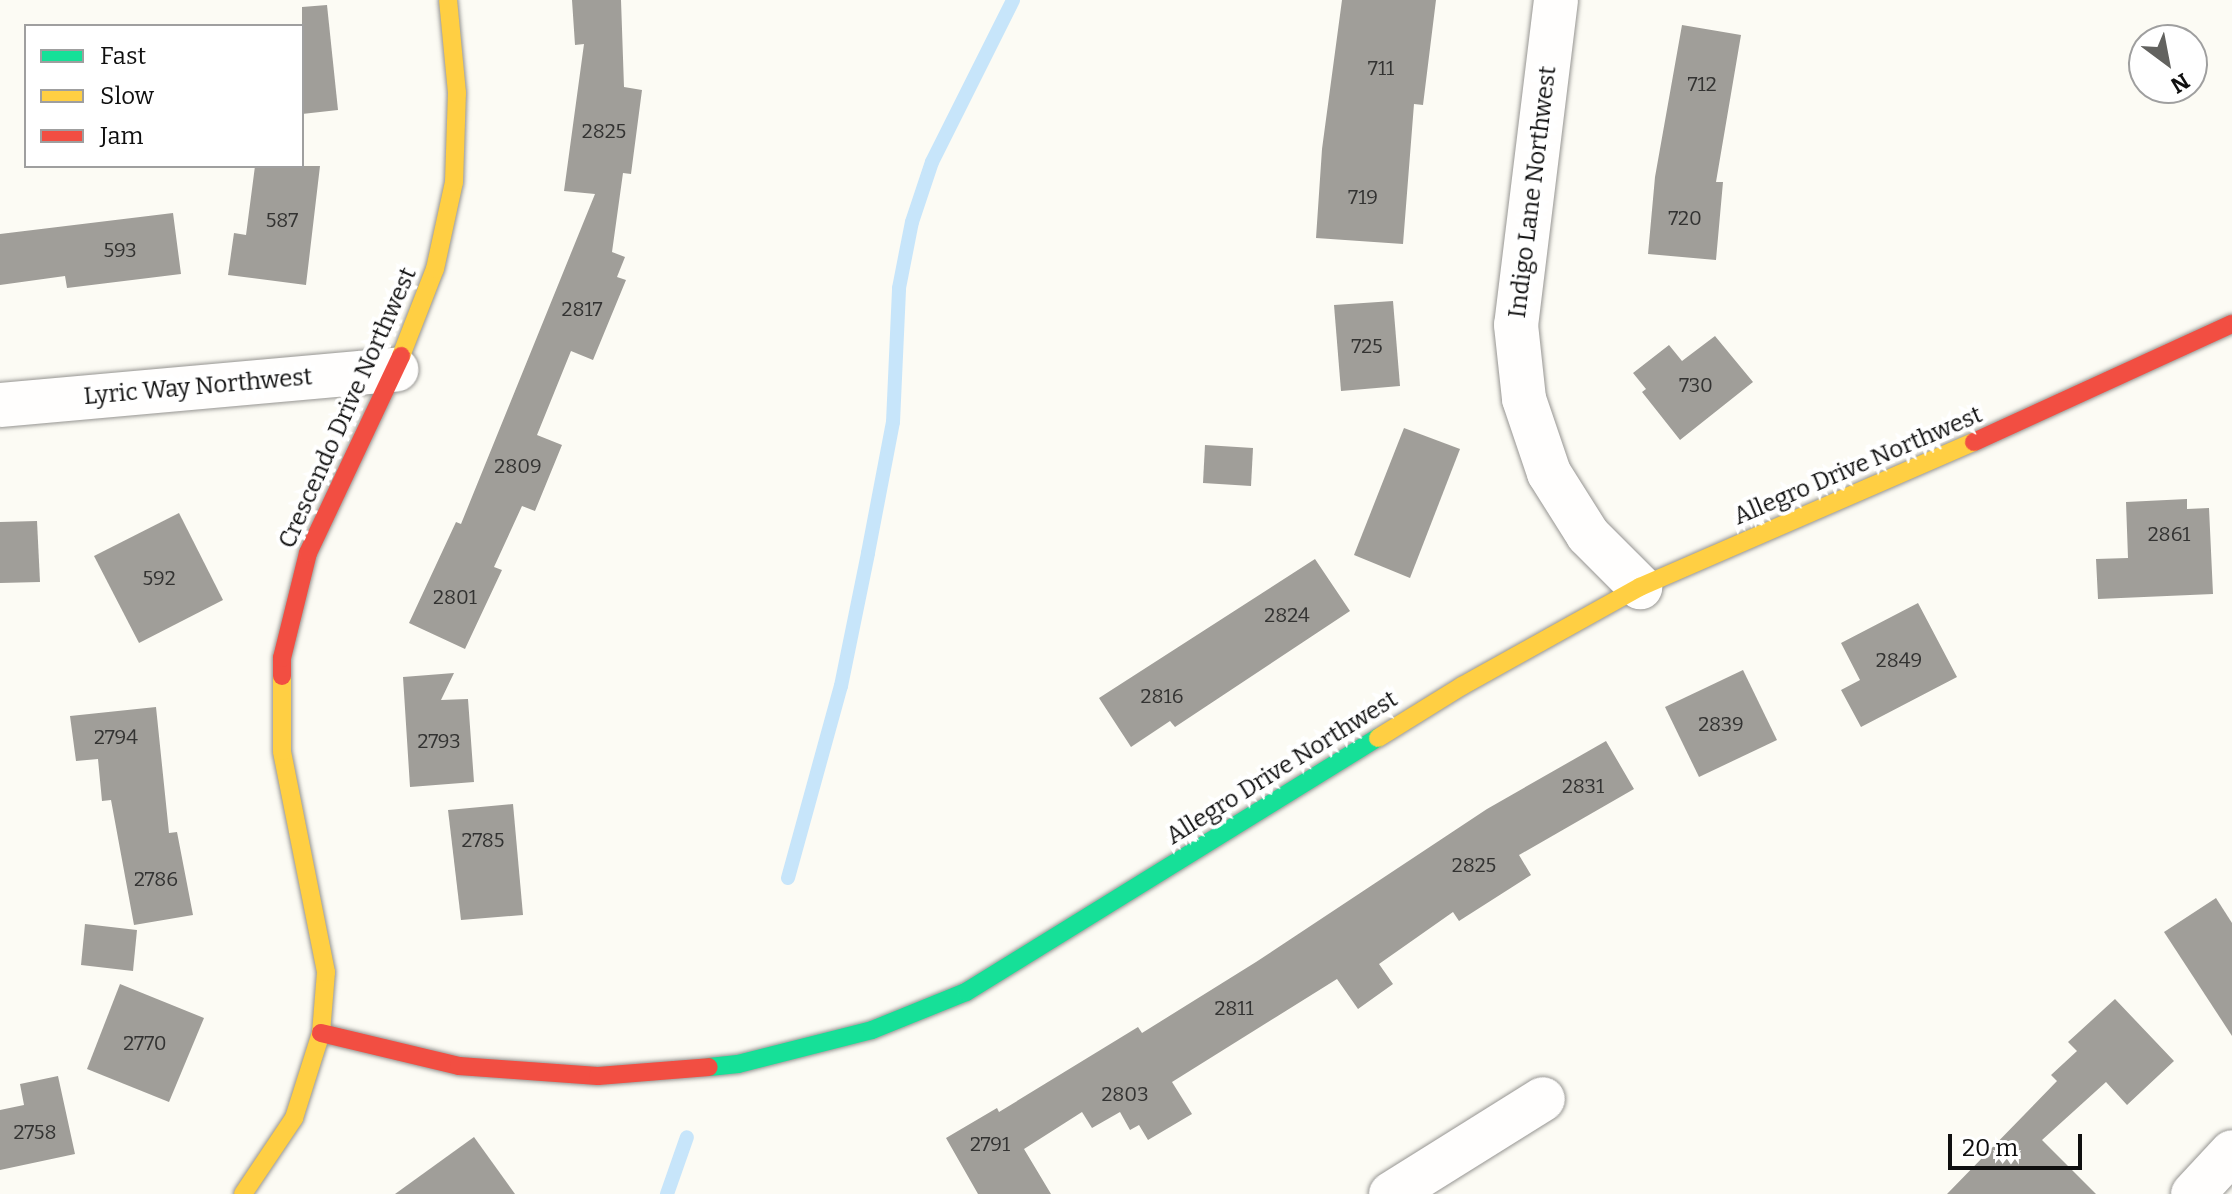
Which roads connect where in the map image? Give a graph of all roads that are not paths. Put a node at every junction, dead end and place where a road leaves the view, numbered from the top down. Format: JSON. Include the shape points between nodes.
{"nodes":[{"id":1,"x":448,"y":0,"type":"edge"},
{"id":2,"x":1556,"y":0,"type":"edge"},
{"id":3,"x":2232,"y":324,"type":"edge"},
{"id":4,"x":396,"y":370,"type":"junction"},
{"id":5,"x":0,"y":405,"type":"edge"},
{"id":6,"x":1640,"y":587,"type":"junction"},
{"id":7,"x":321,"y":1033,"type":"junction"},
{"id":8,"x":1543,"y":1099,"type":"dead end"},
{"id":9,"x":2232,"y":1152,"type":"edge"},
{"id":10,"x":243,"y":1194,"type":"edge"},
{"id":11,"x":1391,"y":1194,"type":"edge"},
{"id":12,"x":2193,"y":1194,"type":"edge"}],
"edges":[{"from":1,"to":4,"type":"street","name":"Crescendo Drive Northwest","via":[[457,93],[454,182],[435,269]]},
{"from":2,"to":6,"type":"street","name":"Indigo Lane Northwest","via":[[1516,325],[1524,399],[1549,473],[1588,535]]},
{"from":3,"to":6,"type":"street","name":"Allegro Drive Northwest"},
{"from":4,"to":5,"type":"street","name":"Lyric Way Northwest"},
{"from":4,"to":7,"type":"street","name":"Crescendo Drive Northwest","via":[[308,553],[282,658],[282,751],[326,972]]},
{"from":6,"to":7,"type":"street","name":"Allegro Drive Northwest","via":[[1462,686],[966,992],[872,1030],[738,1064],[598,1076],[459,1066]]},
{"from":7,"to":10,"type":"street","name":"Crescendo Drive Northwest","via":[[294,1118]]},
{"from":8,"to":11,"type":"street"},
{"from":9,"to":12,"type":"street"}]}
